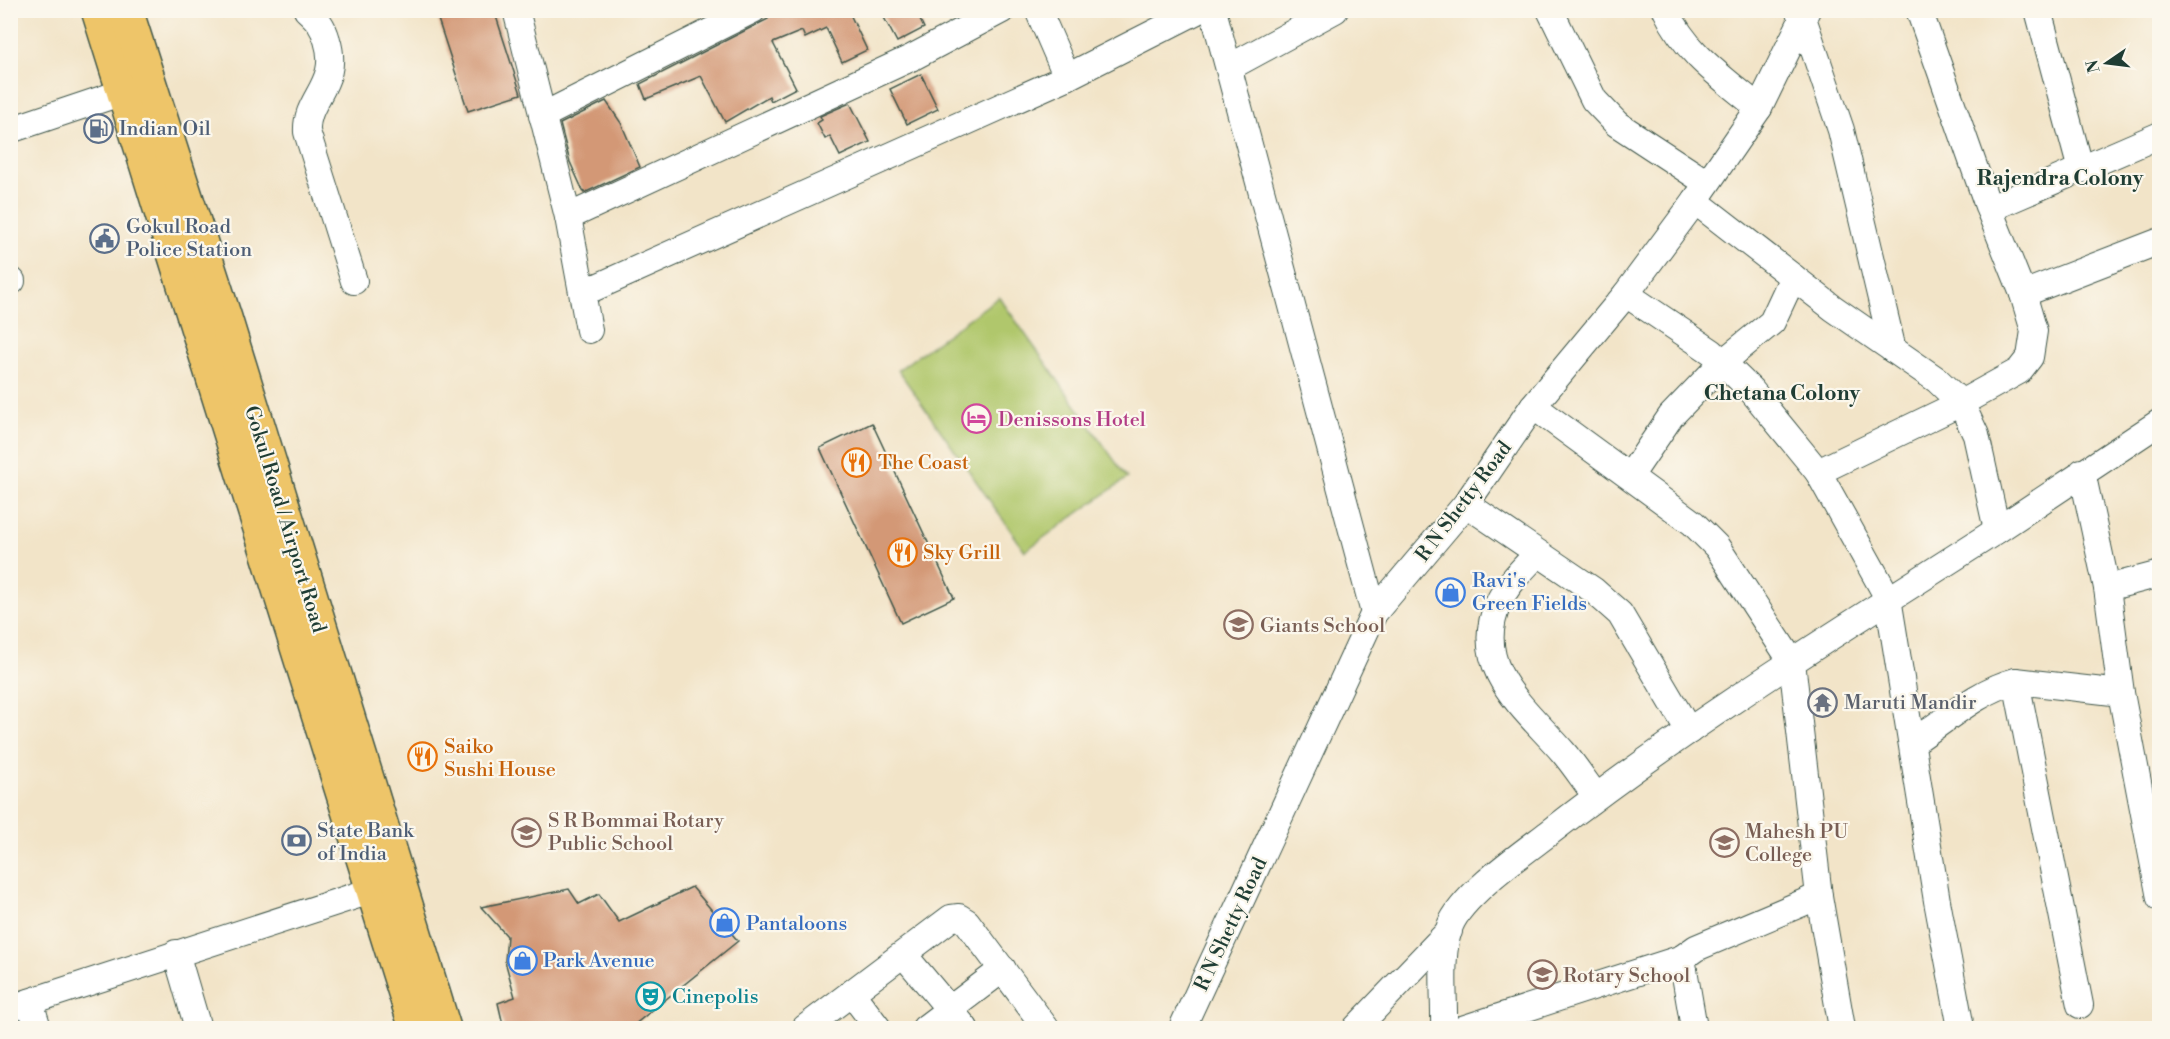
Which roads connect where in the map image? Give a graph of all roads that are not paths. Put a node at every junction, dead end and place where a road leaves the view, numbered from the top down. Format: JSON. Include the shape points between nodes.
{"nodes":[{"id":1,"x":98,"y":10,"type":"edge"},
{"id":2,"x":126,"y":10,"type":"edge"},
{"id":3,"x":307,"y":10,"type":"edge"},
{"id":4,"x":516,"y":10,"type":"edge"},
{"id":5,"x":1002,"y":10,"type":"edge"},
{"id":6,"x":1038,"y":10,"type":"edge"},
{"id":7,"x":1199,"y":10,"type":"edge"},
{"id":8,"x":1213,"y":10,"type":"edge"},
{"id":9,"x":1335,"y":10,"type":"edge"},
{"id":10,"x":1550,"y":10,"type":"edge"},
{"id":11,"x":1665,"y":10,"type":"edge"},
{"id":12,"x":1919,"y":10,"type":"edge"},
{"id":13,"x":2038,"y":10,"type":"edge"},
{"id":14,"x":746,"y":12,"type":"edge"},
{"id":15,"x":1803,"y":13,"type":"edge"},
{"id":16,"x":1230,"y":67,"type":"junction"},
{"id":17,"x":1067,"y":76,"type":"junction"},
{"id":18,"x":137,"y":88,"type":"junction"},
{"id":19,"x":1759,"y":108,"type":"junction"},
{"id":20,"x":542,"y":116,"type":"junction"},
{"id":21,"x":10,"y":130,"type":"edge"},
{"id":22,"x":2160,"y":135,"type":"edge"},
{"id":23,"x":2081,"y":170,"type":"junction"},
{"id":24,"x":1701,"y":192,"type":"junction"},
{"id":25,"x":1989,"y":209,"type":"junction"},
{"id":26,"x":568,"y":217,"type":"junction"},
{"id":27,"x":2160,"y":241,"type":"edge"},
{"id":28,"x":1794,"y":277,"type":"junction"},
{"id":29,"x":354,"y":281,"type":"dead end"},
{"id":30,"x":583,"y":293,"type":"junction"},
{"id":31,"x":1626,"y":294,"type":"junction"},
{"id":32,"x":2023,"y":294,"type":"junction"},
{"id":33,"x":589,"y":330,"type":"dead end"},
{"id":34,"x":1893,"y":350,"type":"junction"},
{"id":35,"x":1723,"y":362,"type":"junction"},
{"id":36,"x":1961,"y":403,"type":"junction"},
{"id":37,"x":1533,"y":406,"type":"junction"},
{"id":38,"x":2160,"y":422,"type":"edge"},
{"id":39,"x":1818,"y":472,"type":"junction"},
{"id":40,"x":2082,"y":472,"type":"junction"},
{"id":41,"x":1630,"y":476,"type":"junction"},
{"id":42,"x":1466,"y":504,"type":"junction"},
{"id":43,"x":1997,"y":530,"type":"junction"},
{"id":44,"x":1537,"y":554,"type":"junction"},
{"id":45,"x":2160,"y":574,"type":"edge"},
{"id":46,"x":2107,"y":588,"type":"junction"},
{"id":47,"x":1888,"y":598,"type":"junction"},
{"id":48,"x":1374,"y":613,"type":"junction"},
{"id":49,"x":1792,"y":662,"type":"junction"},
{"id":50,"x":2016,"y":681,"type":"junction"},
{"id":51,"x":2121,"y":693,"type":"junction"},
{"id":52,"x":1689,"y":731,"type":"junction"},
{"id":53,"x":1913,"y":742,"type":"junction"},
{"id":54,"x":1596,"y":796,"type":"junction"},
{"id":55,"x":2157,"y":868,"type":"edge"},
{"id":56,"x":386,"y":886,"type":"junction"},
{"id":57,"x":1819,"y":896,"type":"junction"},
{"id":58,"x":2160,"y":898,"type":"edge"},
{"id":59,"x":1449,"y":932,"type":"junction"},
{"id":60,"x":176,"y":953,"type":"junction"},
{"id":61,"x":904,"y":955,"type":"junction"},
{"id":62,"x":1682,"y":958,"type":"junction"},
{"id":63,"x":1003,"y":969,"type":"junction"},
{"id":64,"x":853,"y":994,"type":"junction"},
{"id":65,"x":16,"y":1004,"type":"edge"},
{"id":66,"x":2080,"y":1005,"type":"dead end"},
{"id":67,"x":957,"y":1019,"type":"edge"},
{"id":68,"x":1449,"y":1028,"type":"edge"},
{"id":69,"x":38,"y":1029,"type":"edge"},
{"id":70,"x":198,"y":1029,"type":"edge"},
{"id":71,"x":416,"y":1029,"type":"edge"},
{"id":72,"x":444,"y":1029,"type":"edge"},
{"id":73,"x":805,"y":1029,"type":"edge"},
{"id":74,"x":878,"y":1029,"type":"edge"},
{"id":75,"x":925,"y":1029,"type":"edge"},
{"id":76,"x":1046,"y":1029,"type":"edge"},
{"id":77,"x":1182,"y":1029,"type":"edge"},
{"id":78,"x":1356,"y":1029,"type":"edge"},
{"id":79,"x":1694,"y":1029,"type":"edge"},
{"id":80,"x":1842,"y":1029,"type":"edge"},
{"id":81,"x":1961,"y":1029,"type":"edge"}],
"edges":[{"from":1,"to":18,"type":"main road","name":"Gokul Road / Airport Road"},
{"from":2,"to":18,"type":"main road","name":"Gokul Road / Airport Road"},
{"from":3,"to":29,"type":"street","via":[[323,26],[331,53],[330,71],[309,116],[307,132]]},
{"from":4,"to":20,"type":"street"},
{"from":5,"to":26,"type":"street","via":[[913,57]]},
{"from":6,"to":17,"type":"street"},
{"from":7,"to":17,"type":"street"},
{"from":8,"to":16,"type":"street"},
{"from":9,"to":16,"type":"street"},
{"from":10,"to":24,"type":"street","via":[[1594,100],[1617,124]]},
{"from":11,"to":19,"type":"street","via":[[1692,53]]},
{"from":12,"to":25,"type":"street"},
{"from":13,"to":23,"type":"street"},
{"from":14,"to":20,"type":"street"},
{"from":15,"to":19,"type":"street","name":"R N Shetty Road"},
{"from":15,"to":34,"type":"street","via":[[1840,130]]},
{"from":16,"to":48,"type":"street"},
{"from":17,"to":30,"type":"street"},
{"from":18,"to":21,"type":"street"},
{"from":18,"to":56,"type":"main road","name":"Gokul Road / Airport Road"},
{"from":19,"to":24,"type":"street","name":"R N Shetty Road"},
{"from":20,"to":26,"type":"street"},
{"from":22,"to":23,"type":"street"},
{"from":23,"to":25,"type":"street"},
{"from":24,"to":28,"type":"street"},
{"from":24,"to":31,"type":"street","name":"R N Shetty Road"},
{"from":25,"to":32,"type":"street"},
{"from":26,"to":30,"type":"street"},
{"from":27,"to":32,"type":"street"},
{"from":28,"to":34,"type":"street"},
{"from":28,"to":35,"type":"street","via":[[1772,322]]},
{"from":30,"to":33,"type":"street"},
{"from":31,"to":35,"type":"street"},
{"from":31,"to":37,"type":"street","name":"R N Shetty Road"},
{"from":32,"to":36,"type":"street","via":[[2034,331],[2030,357],[2019,370]]},
{"from":34,"to":36,"type":"street","via":[[1937,380]]},
{"from":35,"to":39,"type":"street"},
{"from":35,"to":41,"type":"street","via":[[1671,416]]},
{"from":36,"to":39,"type":"street"},
{"from":36,"to":43,"type":"street","via":[[1976,435]]},
{"from":37,"to":41,"type":"street"},
{"from":37,"to":42,"type":"street","name":"R N Shetty Road"},
{"from":38,"to":40,"type":"street"},
{"from":39,"to":47,"type":"street"},
{"from":40,"to":43,"type":"street"},
{"from":40,"to":46,"type":"street"},
{"from":41,"to":49,"type":"street","via":[[1693,523],[1717,547]]},
{"from":42,"to":44,"type":"street"},
{"from":42,"to":48,"type":"street","name":"R N Shetty Road"},
{"from":43,"to":47,"type":"street"},
{"from":44,"to":52,"type":"street","via":[[1593,590],[1620,614]]},
{"from":44,"to":54,"type":"street","via":[[1498,603],[1490,630],[1492,660],[1505,687]]},
{"from":45,"to":46,"type":"street"},
{"from":46,"to":51,"type":"street"},
{"from":47,"to":49,"type":"street"},
{"from":47,"to":53,"type":"street"},
{"from":48,"to":77,"type":"street","name":"R N Shetty Road"},
{"from":49,"to":52,"type":"street"},
{"from":49,"to":57,"type":"street"},
{"from":50,"to":51,"type":"street"},
{"from":50,"to":53,"type":"street","via":[[1988,693]]},
{"from":50,"to":66,"type":"street"},
{"from":51,"to":55,"type":"street"},
{"from":52,"to":54,"type":"street"},
{"from":53,"to":81,"type":"street"},
{"from":54,"to":59,"type":"street","via":[[1467,901]]},
{"from":55,"to":58,"type":"street"},
{"from":56,"to":60,"type":"street"},
{"from":56,"to":71,"type":"main road","name":"Gokul Road / Airport Road"},
{"from":56,"to":72,"type":"main road","name":"Gokul Road / Airport Road"},
{"from":57,"to":62,"type":"street","via":[[1696,948]]},
{"from":57,"to":80,"type":"street"},
{"from":59,"to":68,"type":"street"},
{"from":59,"to":78,"type":"street"},
{"from":60,"to":65,"type":"street"},
{"from":60,"to":70,"type":"street"},
{"from":61,"to":63,"type":"street","via":[[951,918],[959,917]]},
{"from":61,"to":64,"type":"street"},
{"from":61,"to":67,"type":"street"},
{"from":62,"to":68,"type":"street"},
{"from":62,"to":79,"type":"street"},
{"from":63,"to":67,"type":"street"},
{"from":63,"to":76,"type":"street"},
{"from":64,"to":73,"type":"street"},
{"from":64,"to":74,"type":"street"},
{"from":65,"to":69,"type":"street"},
{"from":67,"to":75,"type":"street"}]}
